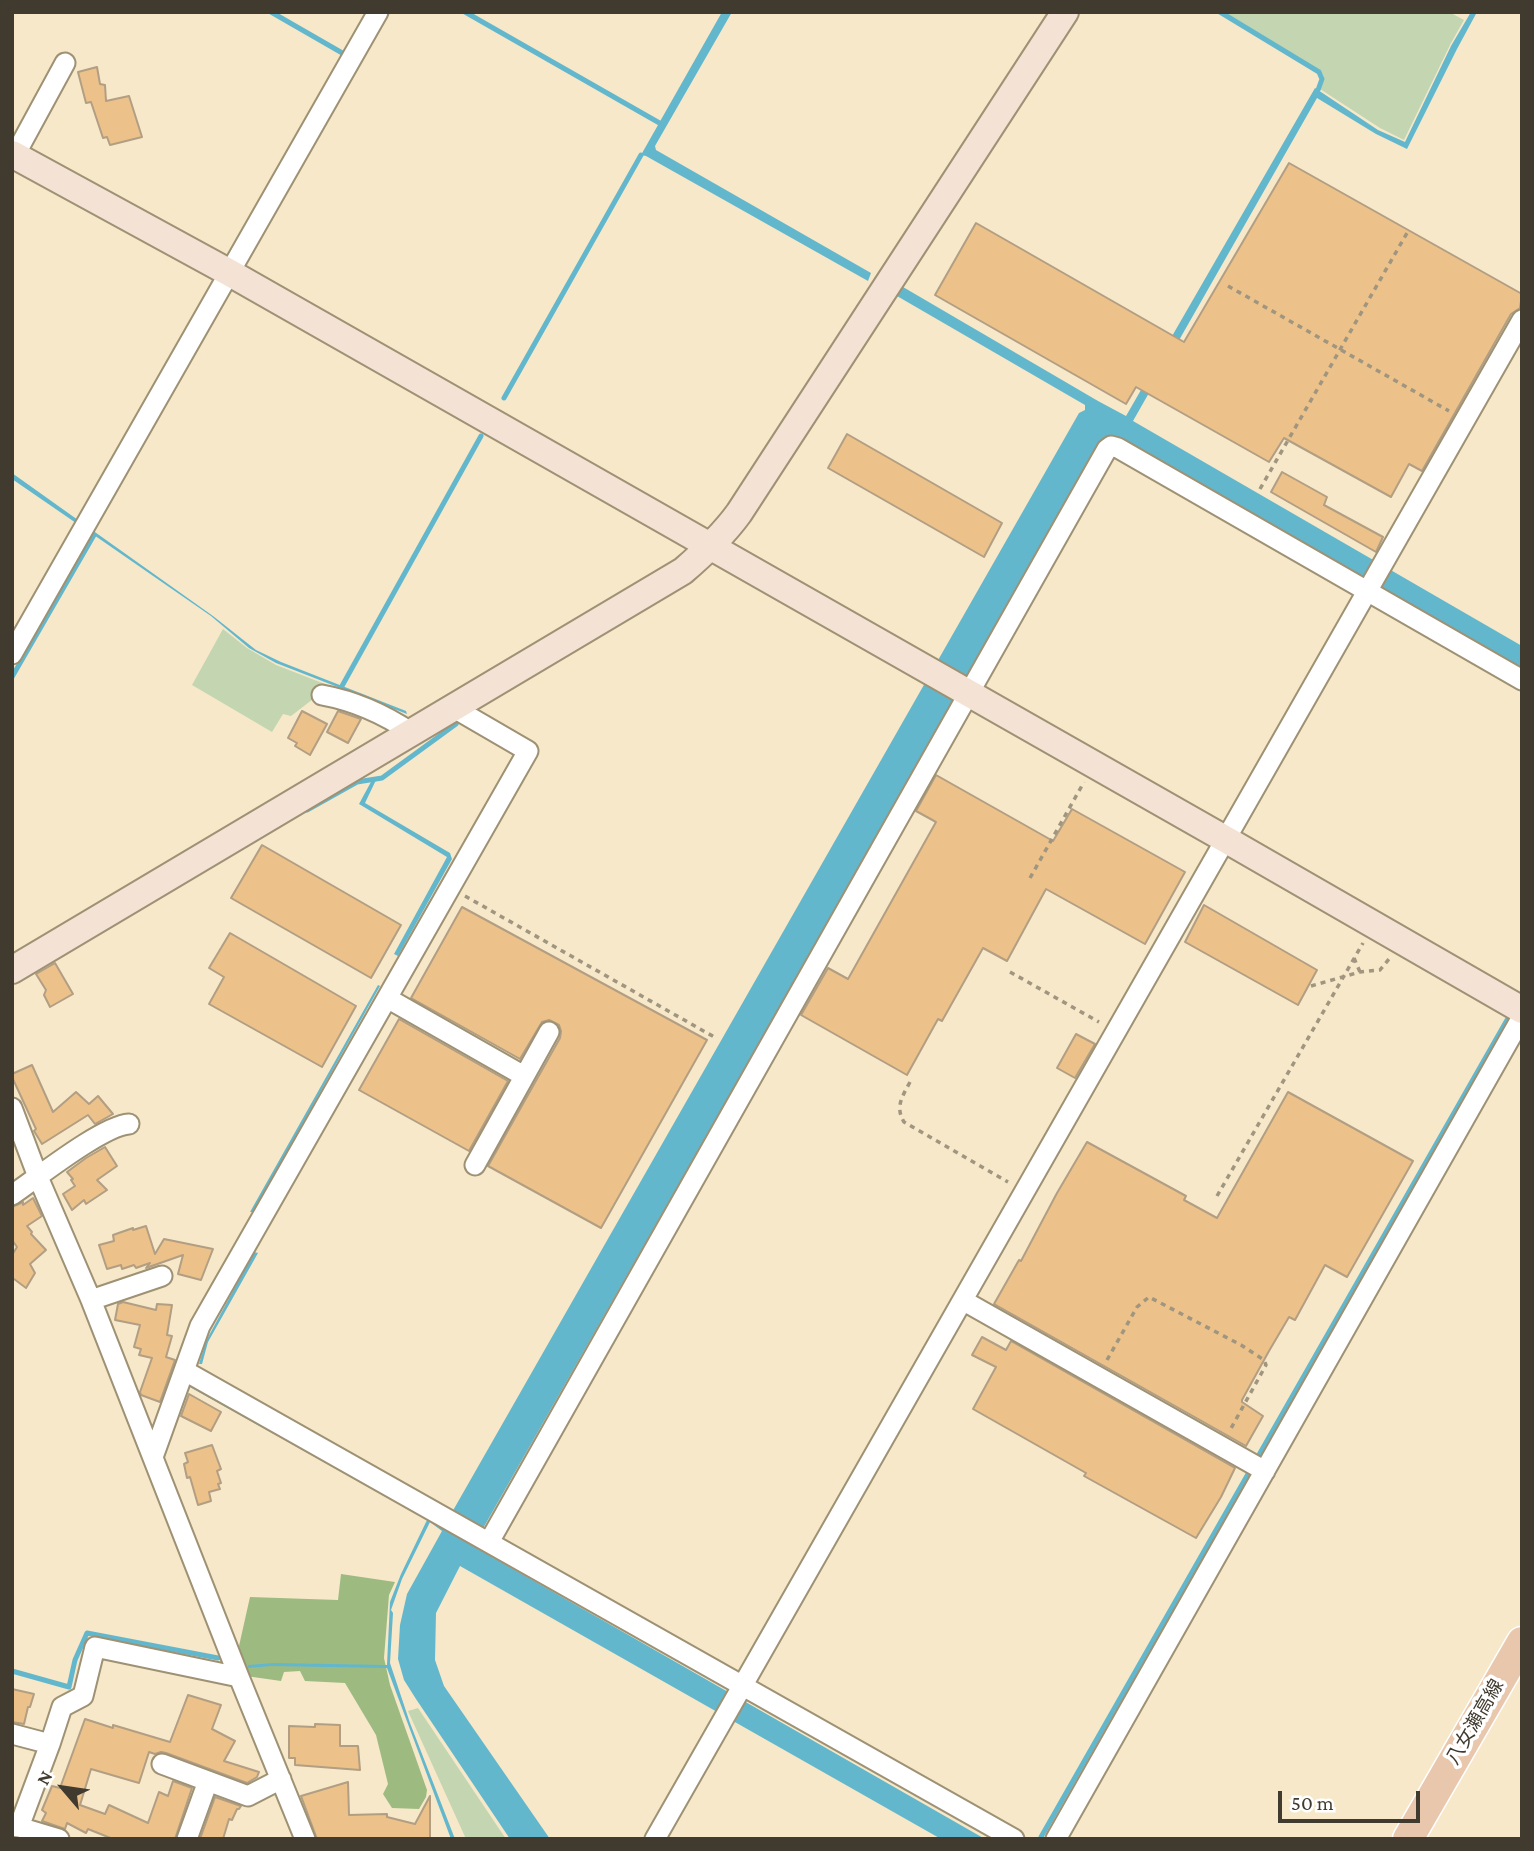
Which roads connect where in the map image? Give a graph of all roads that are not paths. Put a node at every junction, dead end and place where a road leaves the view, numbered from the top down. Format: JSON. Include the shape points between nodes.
{"nodes":[{"id":1,"x":378,"y":12,"type":"edge"},
{"id":2,"x":1065,"y":12,"type":"edge"},
{"id":3,"x":65,"y":63,"type":"dead end"},
{"id":4,"x":13,"y":155,"type":"edge"},
{"id":5,"x":230,"y":273,"type":"junction"},
{"id":6,"x":1522,"y":320,"type":"edge"},
{"id":7,"x":710,"y":547,"type":"junction"},
{"id":8,"x":1367,"y":591,"type":"junction"},
{"id":9,"x":12,"y":654,"type":"edge"},
{"id":10,"x":1522,"y":680,"type":"edge"},
{"id":11,"x":965,"y":692,"type":"junction"},
{"id":12,"x":322,"y":695,"type":"dead end"},
{"id":13,"x":454,"y":708,"type":"junction"},
{"id":14,"x":412,"y":733,"type":"junction"},
{"id":15,"x":1225,"y":839,"type":"junction"},
{"id":16,"x":12,"y":970,"type":"edge"},
{"id":17,"x":387,"y":998,"type":"junction"},
{"id":18,"x":1522,"y":1010,"type":"edge"},
{"id":19,"x":1522,"y":1017,"type":"edge"},
{"id":20,"x":549,"y":1032,"type":"dead end"},
{"id":21,"x":524,"y":1076,"type":"junction"},
{"id":22,"x":12,"y":1108,"type":"edge"},
{"id":23,"x":128,"y":1124,"type":"dead end"},
{"id":24,"x":475,"y":1166,"type":"dead end"},
{"id":25,"x":38,"y":1177,"type":"junction"},
{"id":26,"x":12,"y":1195,"type":"edge"},
{"id":27,"x":162,"y":1276,"type":"dead end"},
{"id":28,"x":91,"y":1300,"type":"junction"},
{"id":29,"x":964,"y":1301,"type":"junction"},
{"id":30,"x":185,"y":1371,"type":"junction"},
{"id":31,"x":153,"y":1457,"type":"junction"},
{"id":32,"x":1265,"y":1471,"type":"junction"},
{"id":33,"x":489,"y":1542,"type":"junction"},
{"id":34,"x":1522,"y":1642,"type":"edge"},
{"id":35,"x":239,"y":1677,"type":"junction"},
{"id":36,"x":742,"y":1686,"type":"junction"},
{"id":37,"x":12,"y":1734,"type":"edge"},
{"id":38,"x":50,"y":1744,"type":"junction"},
{"id":39,"x":162,"y":1765,"type":"dead end"},
{"id":40,"x":281,"y":1779,"type":"junction"},
{"id":41,"x":208,"y":1781,"type":"junction"},
{"id":42,"x":15,"y":1827,"type":"edge"},
{"id":43,"x":59,"y":1839,"type":"edge"},
{"id":44,"x":187,"y":1839,"type":"edge"},
{"id":45,"x":305,"y":1839,"type":"edge"},
{"id":46,"x":655,"y":1839,"type":"edge"},
{"id":47,"x":1014,"y":1839,"type":"edge"},
{"id":48,"x":1056,"y":1839,"type":"edge"},
{"id":49,"x":1408,"y":1839,"type":"edge"}],
"edges":[{"from":1,"to":5,"type":"street"},
{"from":2,"to":7,"type":"street","via":[[739,513]]},
{"from":3,"to":4,"type":"street"},
{"from":4,"to":5,"type":"street"},
{"from":5,"to":7,"type":"street"},
{"from":5,"to":9,"type":"street"},
{"from":6,"to":8,"type":"street"},
{"from":7,"to":11,"type":"street"},
{"from":7,"to":13,"type":"street","via":[[683,571]]},
{"from":8,"to":10,"type":"street"},
{"from":8,"to":11,"type":"street","via":[[1111,446]]},
{"from":8,"to":15,"type":"street"},
{"from":11,"to":15,"type":"street"},
{"from":11,"to":33,"type":"street"},
{"from":12,"to":14,"type":"street","via":[[373,709]]},
{"from":13,"to":14,"type":"street"},
{"from":13,"to":17,"type":"street","via":[[528,751]]},
{"from":14,"to":16,"type":"street"},
{"from":15,"to":18,"type":"street"},
{"from":15,"to":29,"type":"street"},
{"from":17,"to":21,"type":"street"},
{"from":17,"to":30,"type":"street","via":[[200,1326]]},
{"from":19,"to":32,"type":"street"},
{"from":20,"to":21,"type":"street"},
{"from":21,"to":24,"type":"street"},
{"from":22,"to":25,"type":"street"},
{"from":23,"to":25,"type":"street","via":[[96,1137]]},
{"from":25,"to":26,"type":"street"},
{"from":25,"to":28,"type":"street"},
{"from":27,"to":28,"type":"street"},
{"from":28,"to":31,"type":"street"},
{"from":29,"to":32,"type":"street"},
{"from":29,"to":36,"type":"street"},
{"from":30,"to":31,"type":"street"},
{"from":30,"to":33,"type":"street"},
{"from":31,"to":35,"type":"street"},
{"from":32,"to":48,"type":"street"},
{"from":33,"to":36,"type":"street"},
{"from":34,"to":49,"type":"main road","name":"八女瀬高線"},
{"from":35,"to":38,"type":"street","via":[[95,1647],[83,1696],[62,1707]]},
{"from":35,"to":40,"type":"street"},
{"from":36,"to":46,"type":"street"},
{"from":36,"to":47,"type":"street"},
{"from":37,"to":38,"type":"street"},
{"from":38,"to":42,"type":"street"},
{"from":39,"to":41,"type":"street"},
{"from":40,"to":41,"type":"street","via":[[248,1796]]},
{"from":40,"to":45,"type":"street"},
{"from":41,"to":44,"type":"street"},
{"from":42,"to":43,"type":"street"}]}
